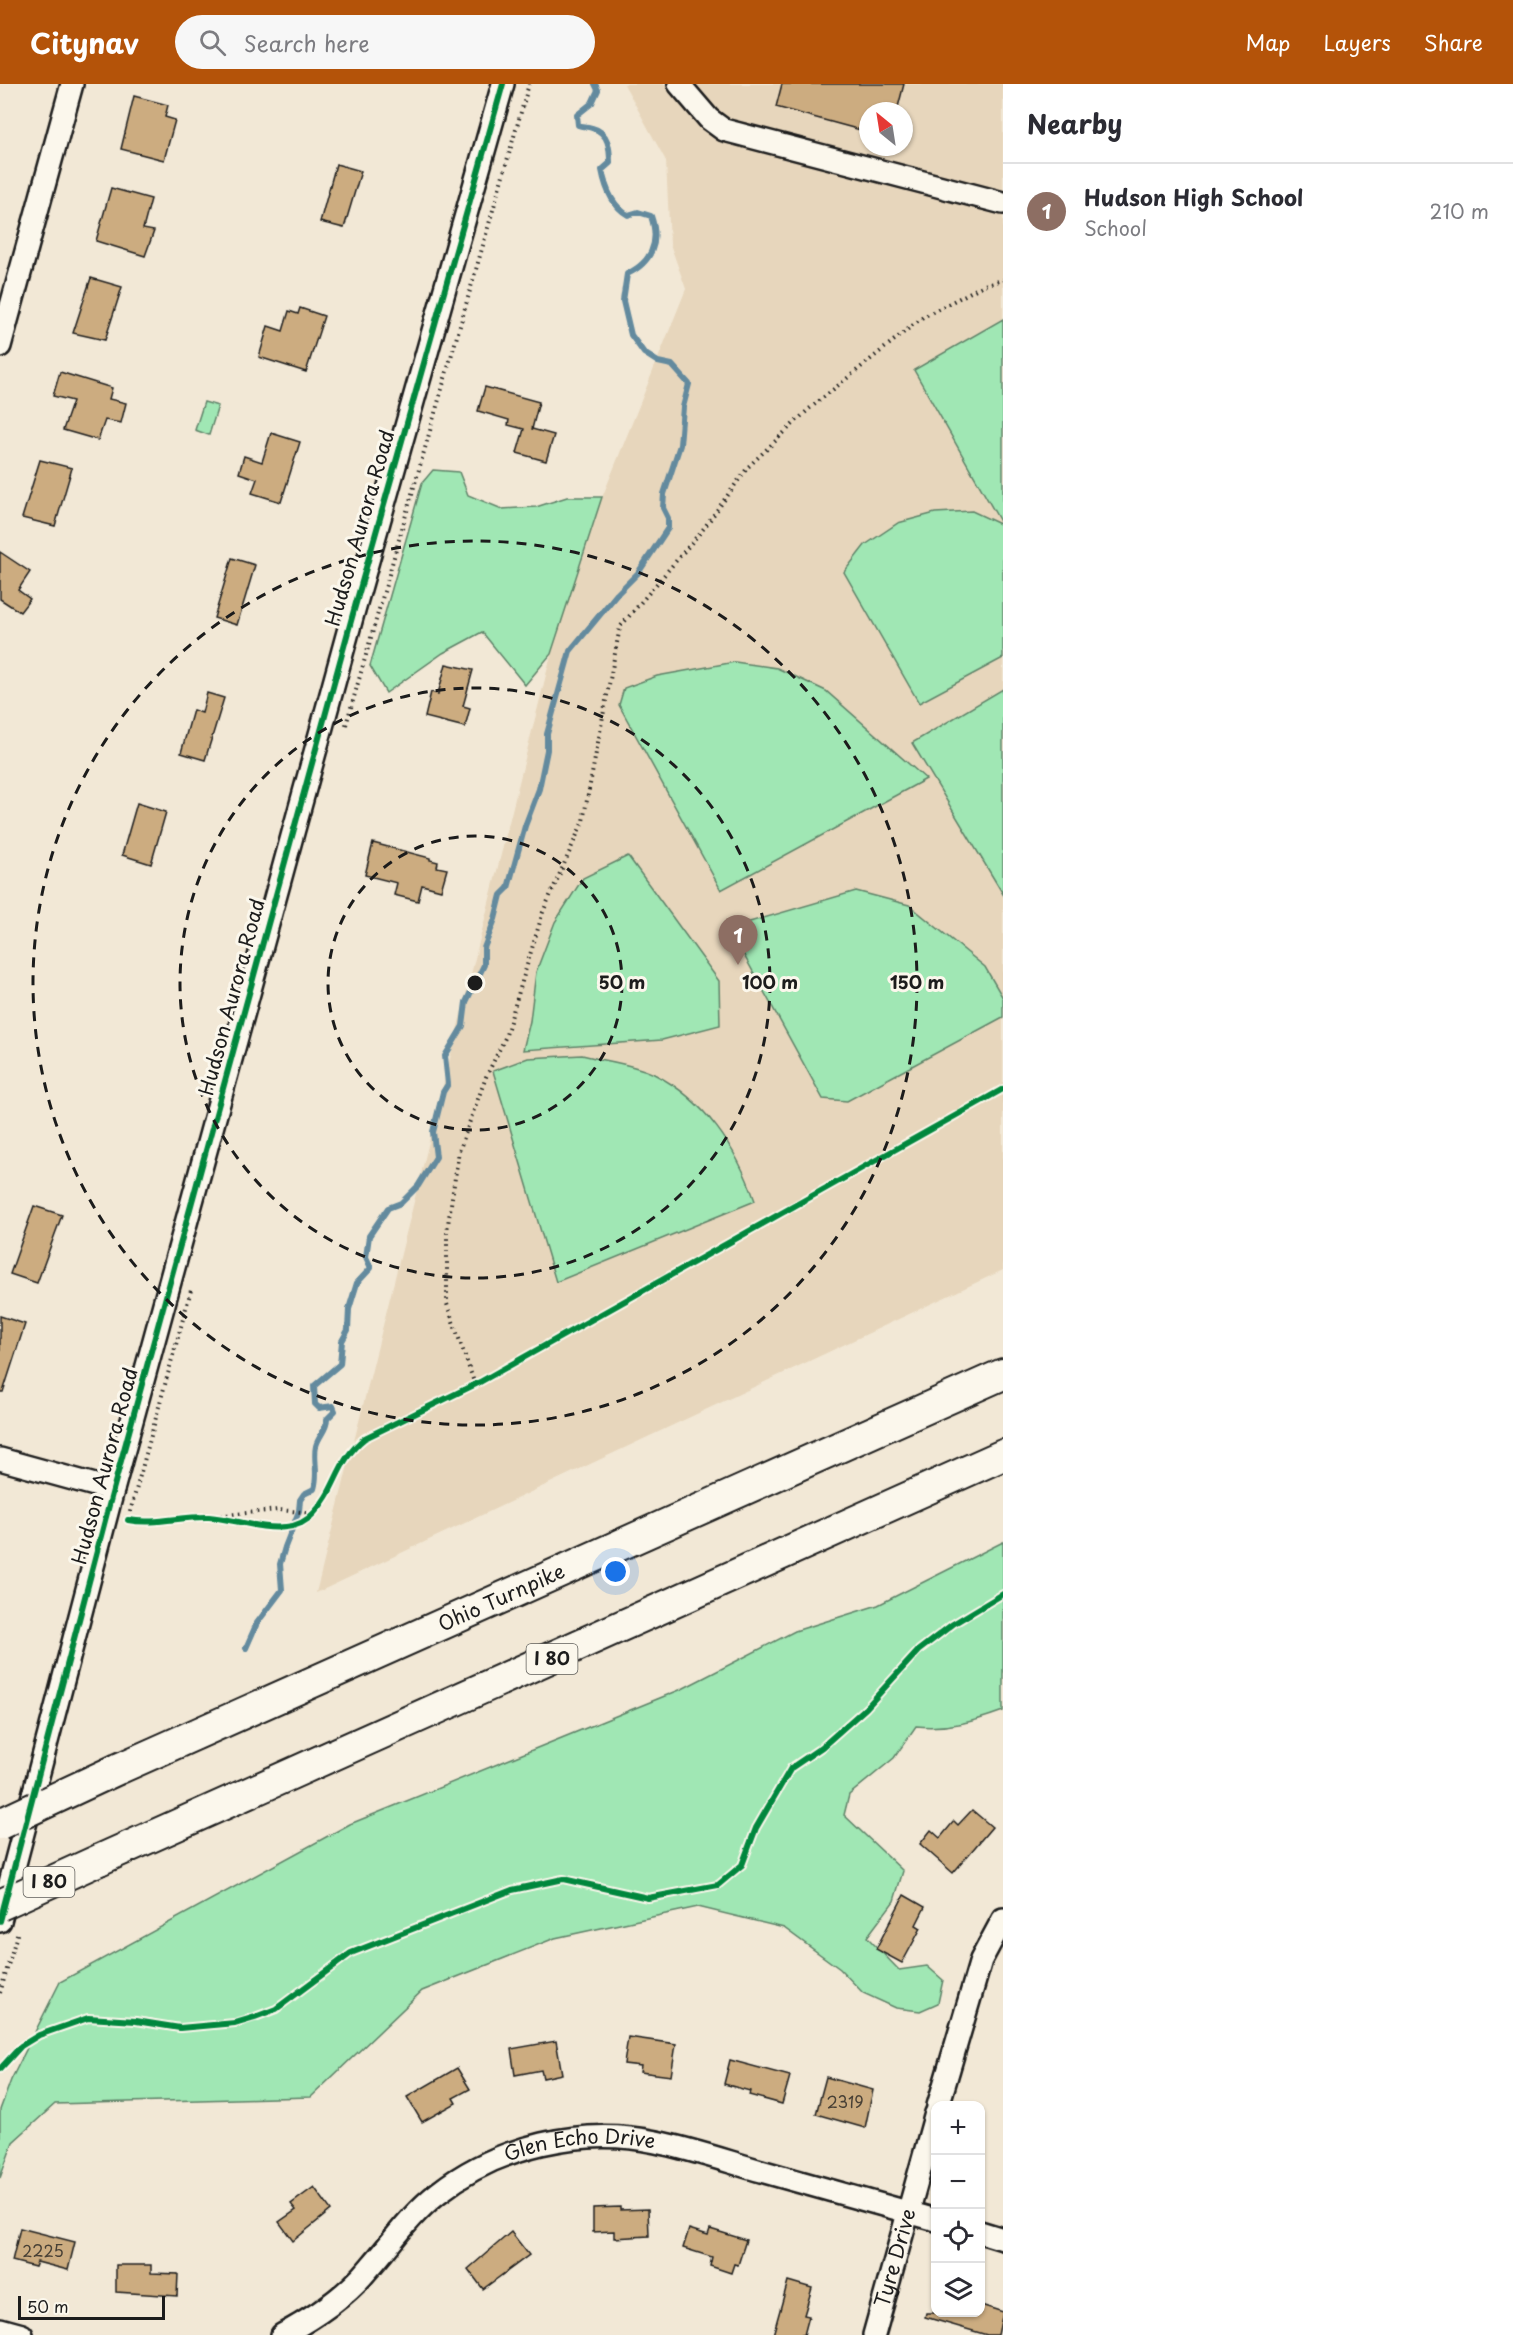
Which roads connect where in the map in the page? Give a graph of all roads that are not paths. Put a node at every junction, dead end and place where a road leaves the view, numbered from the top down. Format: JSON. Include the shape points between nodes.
{"nodes":[{"id":1,"x":72,"y":84,"type":"edge"},
{"id":2,"x":503,"y":84,"type":"edge"},
{"id":3,"x":679,"y":84,"type":"edge"},
{"id":4,"x":1003,"y":203,"type":"edge"},
{"id":5,"x":0,"y":346,"type":"edge"},
{"id":6,"x":1003,"y":1374,"type":"edge"},
{"id":7,"x":1003,"y":1455,"type":"edge"},
{"id":8,"x":0,"y":1459,"type":"edge"},
{"id":9,"x":113,"y":1490,"type":"junction"},
{"id":10,"x":0,"y":1824,"type":"edge"},
{"id":11,"x":7,"y":1915,"type":"edge"},
{"id":12,"x":1003,"y":1919,"type":"edge"},
{"id":13,"x":939,"y":2101,"type":"edge"},
{"id":14,"x":931,"y":2131,"type":"edge"},
{"id":15,"x":908,"y":2212,"type":"junction"},
{"id":16,"x":931,"y":2219,"type":"edge"},
{"id":17,"x":985,"y":2233,"type":"edge"},
{"id":18,"x":1003,"y":2239,"type":"edge"},
{"id":19,"x":0,"y":2329,"type":"edge"},
{"id":20,"x":22,"y":2335,"type":"edge"},
{"id":21,"x":282,"y":2335,"type":"edge"},
{"id":22,"x":874,"y":2335,"type":"edge"}],
"edges":[{"from":1,"to":5,"type":"street"},
{"from":2,"to":9,"type":"street","name":"Hudson Aurora Road"},
{"from":3,"to":4,"type":"street","via":[[709,119],[724,130]]},
{"from":6,"to":10,"type":"highway","name":"Ohio Turnpike","bridge":true},
{"from":7,"to":11,"type":"highway","number":"I 80","bridge":true,"via":[[99,1860]]},
{"from":8,"to":9,"type":"street"},
{"from":9,"to":11,"type":"street","name":"Hudson Aurora Road"},
{"from":12,"to":13,"type":"street","via":[[981,1960]]},
{"from":14,"to":15,"type":"street","name":"Tyre Drive"},
{"from":15,"to":16,"type":"street","name":"Glen Echo Drive"},
{"from":15,"to":21,"type":"street","name":"Glen Echo Drive","via":[[657,2142],[607,2137],[544,2143],[486,2163],[440,2191],[410,2218],[343,2295]]},
{"from":15,"to":22,"type":"street","name":"Tyre Drive"},
{"from":17,"to":18,"type":"street"},
{"from":19,"to":20,"type":"street"}]}
